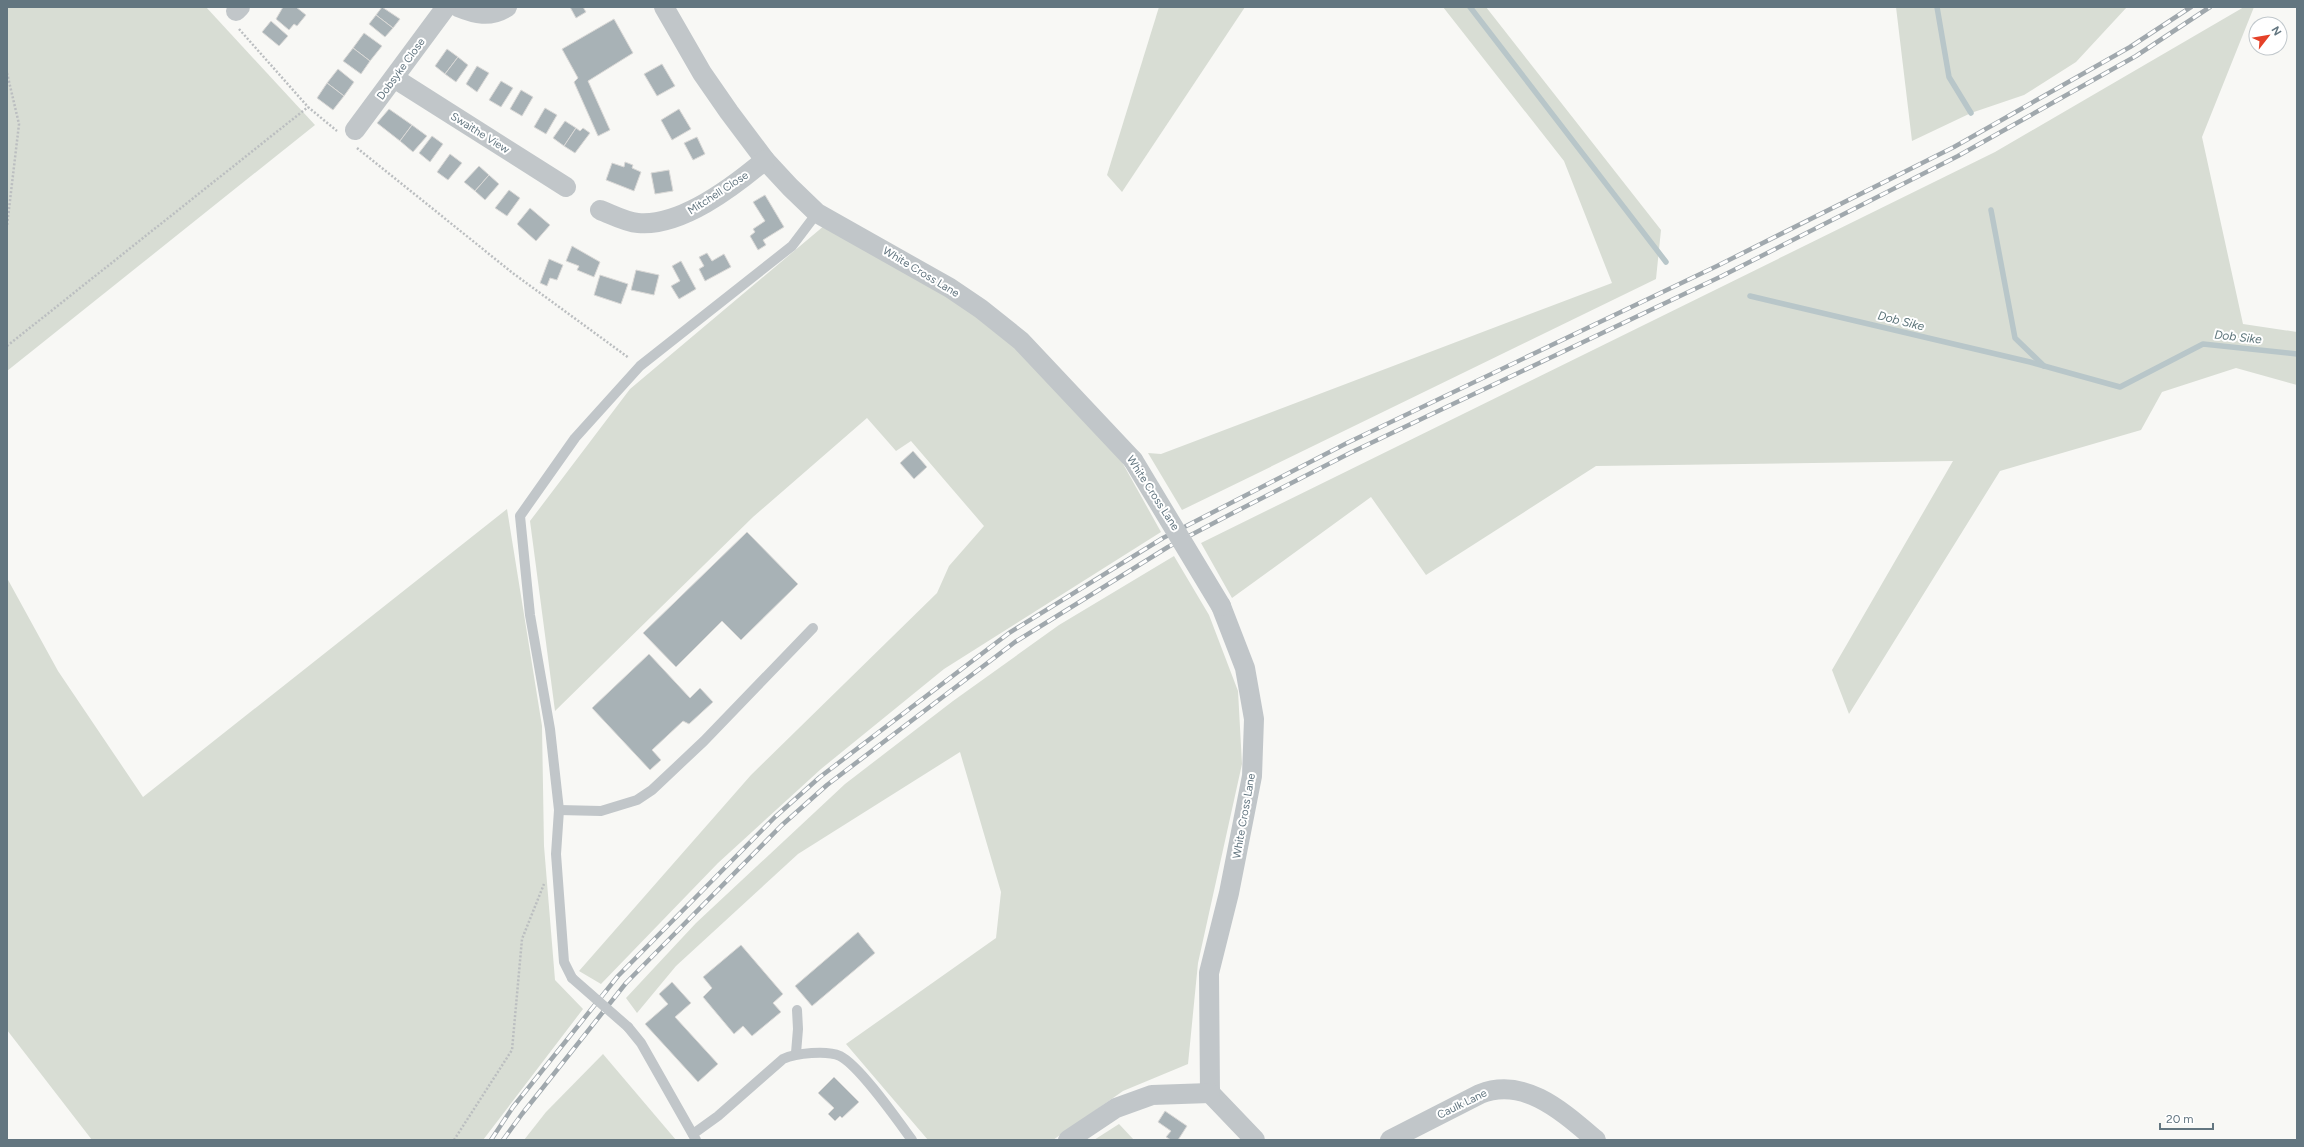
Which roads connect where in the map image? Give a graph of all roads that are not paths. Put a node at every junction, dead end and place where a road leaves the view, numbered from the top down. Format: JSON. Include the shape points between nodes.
{"nodes":[{"id":1,"x":446,"y":7,"type":"edge"},
{"id":2,"x":458,"y":7,"type":"edge"},
{"id":3,"x":507,"y":7,"type":"edge"},
{"id":4,"x":664,"y":7,"type":"edge"},
{"id":5,"x":394,"y":78,"type":"junction"},
{"id":6,"x":350,"y":137,"type":"road end"},
{"id":7,"x":764,"y":160,"type":"junction"},
{"id":8,"x":566,"y":187,"type":"dead end"},
{"id":9,"x":600,"y":210,"type":"dead end"},
{"id":10,"x":817,"y":213,"type":"junction"},
{"id":11,"x":813,"y":628,"type":"dead end"},
{"id":12,"x":558,"y":810,"type":"junction"},
{"id":13,"x":797,"y":1010,"type":"dead end"},
{"id":14,"x":796,"y":1053,"type":"junction"},
{"id":15,"x":1210,"y":1093,"type":"junction"},
{"id":16,"x":695,"y":1137,"type":"edge"},
{"id":17,"x":912,"y":1140,"type":"edge"},
{"id":18,"x":1068,"y":1140,"type":"edge"},
{"id":19,"x":1255,"y":1140,"type":"edge"},
{"id":20,"x":1390,"y":1140,"type":"edge"},
{"id":21,"x":1596,"y":1140,"type":"edge"}],
"edges":[{"from":1,"to":5,"type":"street","name":"Dobsyke Close"},
{"from":2,"to":3,"type":"street","via":[[483,15],[493,14]]},
{"from":4,"to":7,"type":"street","name":"White Cross Lane","via":[[702,73]]},
{"from":5,"to":6,"type":"street","name":"Dobsyke Close"},
{"from":5,"to":8,"type":"street","name":"Swaithe View"},
{"from":7,"to":9,"type":"street","name":"Mitchell Close","via":[[696,208],[672,220],[637,223]]},
{"from":7,"to":10,"type":"street","name":"White Cross Lane"},
{"from":10,"to":12,"type":"lane","via":[[792,246],[640,366],[574,438],[520,516],[530,615],[550,729]]},
{"from":10,"to":15,"type":"street","name":"White Cross Lane","bridge":true,"via":[[950,288],[1021,341],[1133,460],[1221,606],[1245,668],[1254,720],[1252,776],[1229,893],[1209,973]]},
{"from":11,"to":12,"type":"lane","via":[[704,741],[652,790],[637,800],[601,811]]},
{"from":12,"to":16,"type":"lane","bridge":true,"via":[[556,854],[564,962],[572,978],[628,1027],[641,1043]]},
{"from":13,"to":14,"type":"lane"},
{"from":14,"to":16,"type":"lane","via":[[783,1059]]},
{"from":14,"to":17,"type":"lane","via":[[840,1056],[854,1067]]},
{"from":15,"to":18,"type":"street","via":[[1152,1095],[1116,1108]]},
{"from":15,"to":19,"type":"street"},
{"from":20,"to":21,"type":"street","name":"Caulk Lane","via":[[1493,1089],[1508,1089],[1537,1096]]}]}
